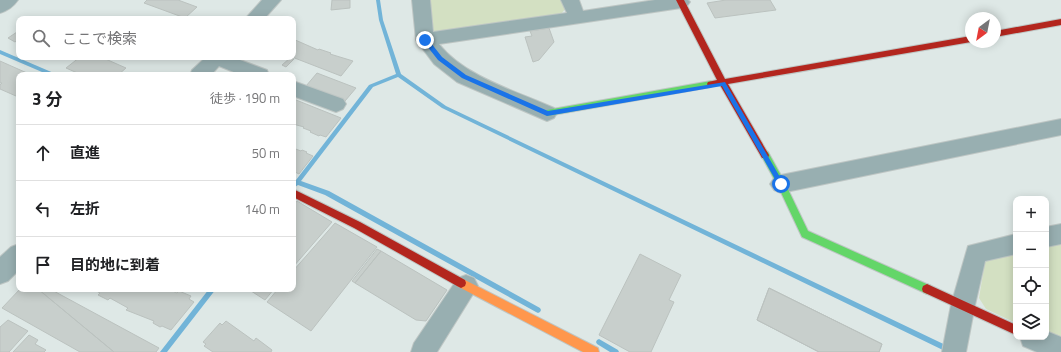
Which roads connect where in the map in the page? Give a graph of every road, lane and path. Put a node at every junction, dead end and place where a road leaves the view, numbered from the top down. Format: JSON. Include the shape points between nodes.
{"nodes":[{"id":1,"x":9,"y":0,"type":"edge"},
{"id":2,"x":272,"y":0,"type":"edge"},
{"id":3,"x":421,"y":0,"type":"edge"},
{"id":4,"x":570,"y":0,"type":"edge"},
{"id":5,"x":681,"y":1,"type":"edge"},
{"id":6,"x":0,"y":7,"type":"edge"},
{"id":7,"x":257,"y":16,"type":"edge"},
{"id":8,"x":577,"y":18,"type":"junction"},
{"id":9,"x":1061,"y":22,"type":"edge"},
{"id":10,"x":1001,"y":33,"type":"edge"},
{"id":11,"x":965,"y":39,"type":"edge"},
{"id":12,"x":425,"y":40,"type":"junction"},
{"id":13,"x":214,"y":60,"type":"edge"},
{"id":14,"x":221,"y":60,"type":"edge"},
{"id":15,"x":201,"y":72,"type":"edge"},
{"id":16,"x":252,"y":72,"type":"edge"},
{"id":17,"x":723,"y":83,"type":"junction"},
{"id":18,"x":296,"y":89,"type":"edge"},
{"id":19,"x":336,"y":104,"type":"dead end"},
{"id":20,"x":547,"y":113,"type":"joint"},
{"id":21,"x":1061,"y":128,"type":"edge"},
{"id":22,"x":781,"y":184,"type":"junction"},
{"id":23,"x":296,"y":195,"type":"edge"},
{"id":24,"x":1061,"y":234,"type":"edge"},
{"id":25,"x":1049,"y":236,"type":"edge"},
{"id":26,"x":1013,"y":245,"type":"edge"},
{"id":27,"x":16,"y":257,"type":"edge"},
{"id":28,"x":0,"y":273,"type":"edge"},
{"id":29,"x":466,"y":286,"type":"junction"},
{"id":30,"x":961,"y":314,"type":"junction"},
{"id":31,"x":1013,"y":329,"type":"edge"},
{"id":32,"x":1039,"y":340,"type":"edge"},
{"id":33,"x":586,"y":350,"type":"edge"},
{"id":34,"x":1061,"y":350,"type":"edge"},
{"id":35,"x":423,"y":352,"type":"edge"},
{"id":36,"x":954,"y":352,"type":"edge"}],
"edges":[{"from":1,"to":6,"type":"street"},
{"from":2,"to":7,"type":"street"},
{"from":3,"to":12,"type":"street"},
{"from":4,"to":8,"type":"street"},
{"from":5,"to":8,"type":"street"},
{"from":5,"to":17,"type":"street"},
{"from":8,"to":12,"type":"street"},
{"from":9,"to":10,"type":"street"},
{"from":11,"to":17,"type":"street"},
{"from":12,"to":20,"type":"street","via":[[440,59],[464,77]]},
{"from":13,"to":15,"type":"street"},
{"from":14,"to":16,"type":"street"},
{"from":17,"to":20,"type":"street"},
{"from":17,"to":22,"type":"street"},
{"from":18,"to":19,"type":"street"},
{"from":21,"to":22,"type":"street"},
{"from":22,"to":30,"type":"street","via":[[805,234]]},
{"from":23,"to":29,"type":"street","via":[[324,207]]},
{"from":24,"to":25,"type":"street"},
{"from":26,"to":30,"type":"street","via":[[976,253]]},
{"from":27,"to":28,"type":"street"},
{"from":29,"to":33,"type":"street"},
{"from":29,"to":35,"type":"street"},
{"from":30,"to":31,"type":"street"},
{"from":30,"to":36,"type":"street"},
{"from":32,"to":34,"type":"street"}]}
